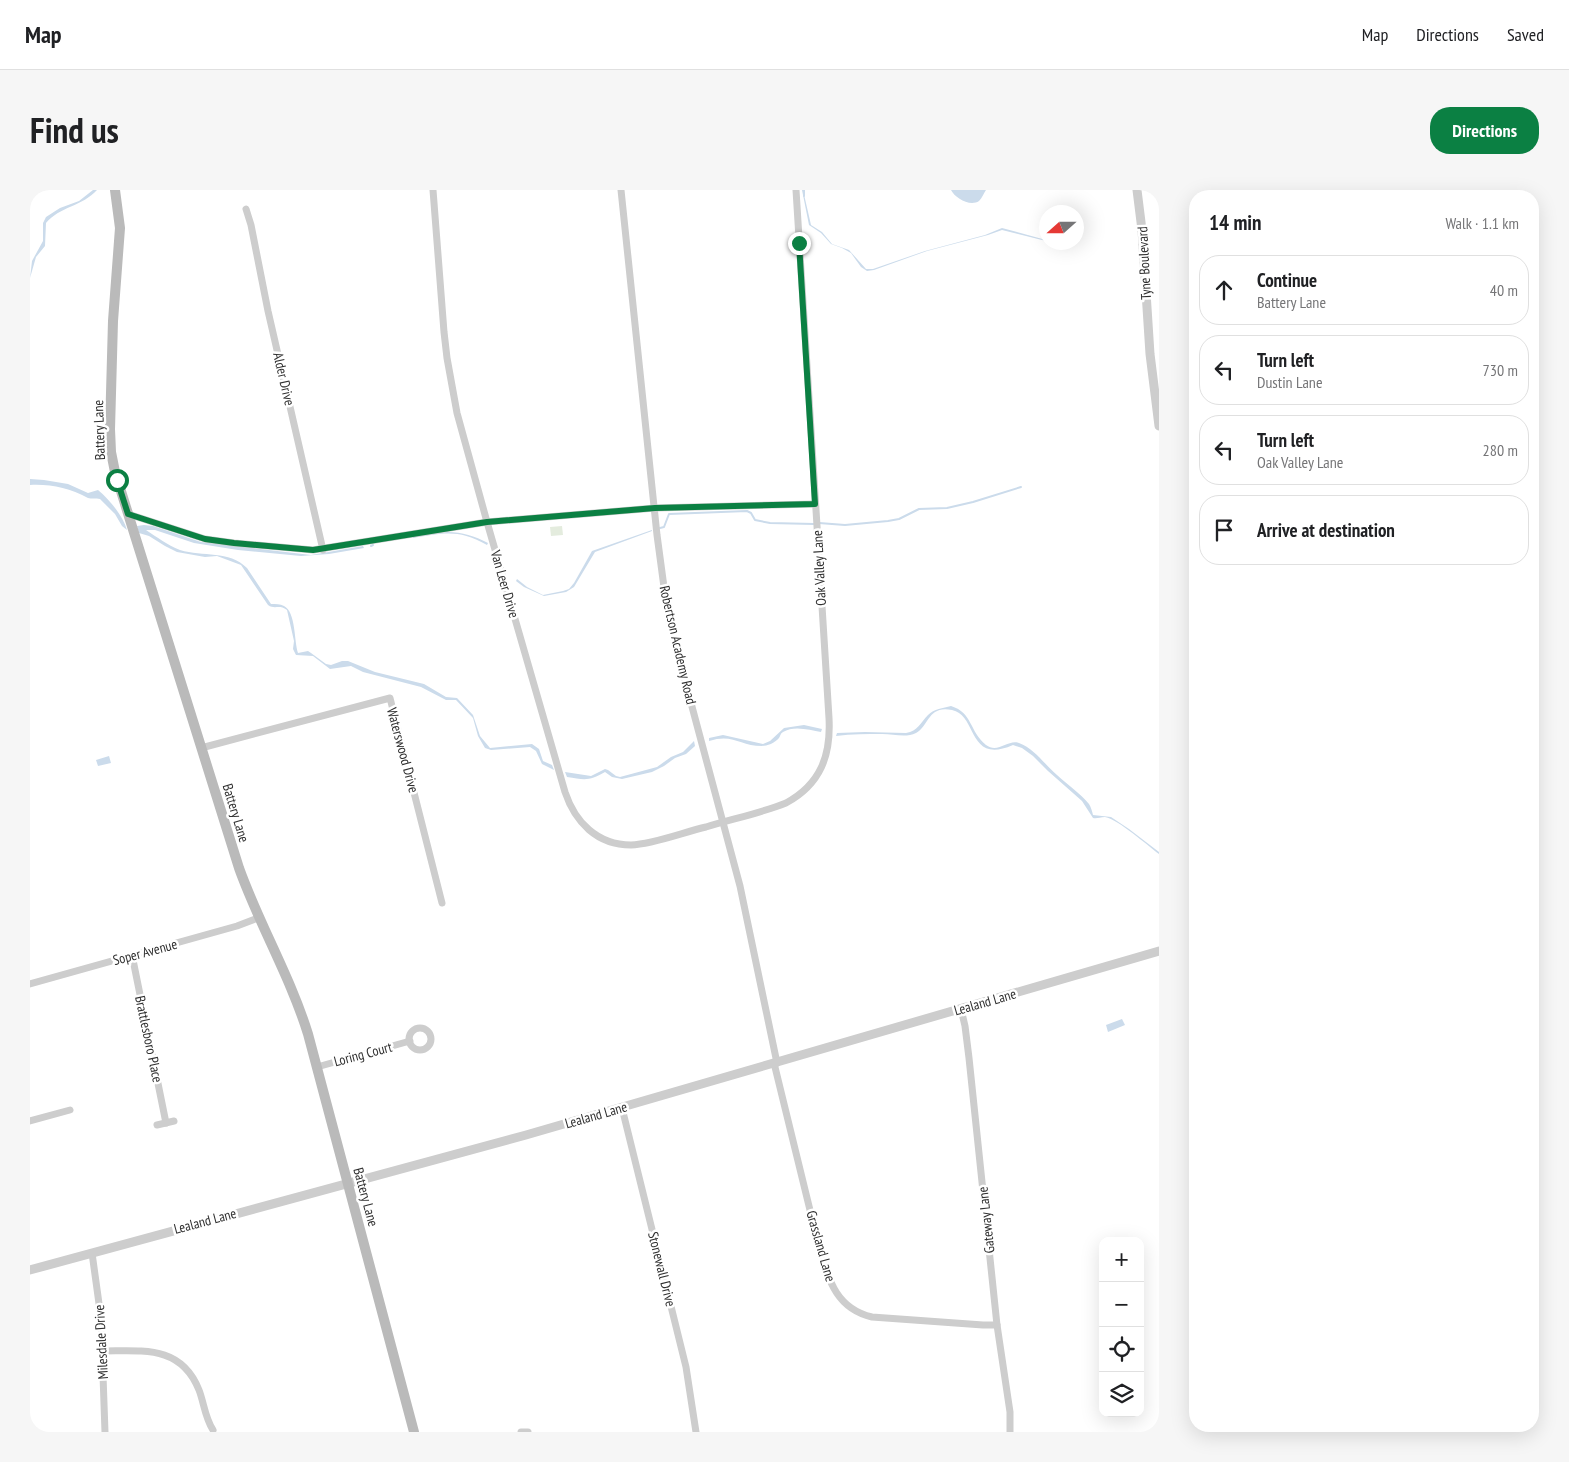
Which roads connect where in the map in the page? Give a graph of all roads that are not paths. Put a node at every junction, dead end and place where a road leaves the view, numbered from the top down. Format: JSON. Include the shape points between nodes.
{"nodes":[{"id":1,"x":115,"y":190,"type":"edge"},
{"id":2,"x":433,"y":190,"type":"edge"},
{"id":3,"x":621,"y":190,"type":"edge"},
{"id":4,"x":796,"y":190,"type":"edge"},
{"id":5,"x":1138,"y":190,"type":"edge"},
{"id":6,"x":246,"y":209,"type":"dead end"},
{"id":7,"x":1159,"y":426,"type":"edge"},
{"id":8,"x":815,"y":504,"type":"junction"},
{"id":9,"x":655,"y":508,"type":"junction"},
{"id":10,"x":128,"y":514,"type":"junction"},
{"id":11,"x":487,"y":522,"type":"junction"},
{"id":12,"x":323,"y":550,"type":"junction"},
{"id":13,"x":201,"y":748,"type":"junction"},
{"id":14,"x":723,"y":822,"type":"junction"},
{"id":15,"x":442,"y":903,"type":"dead end"},
{"id":16,"x":258,"y":918,"type":"junction"},
{"id":17,"x":1159,"y":951,"type":"edge"},
{"id":18,"x":132,"y":956,"type":"junction"},
{"id":19,"x":30,"y":984,"type":"edge"},
{"id":20,"x":961,"y":1009,"type":"junction"},
{"id":21,"x":410,"y":1041,"type":"dead end"},
{"id":22,"x":776,"y":1063,"type":"junction"},
{"id":23,"x":317,"y":1067,"type":"junction"},
{"id":24,"x":622,"y":1108,"type":"junction"},
{"id":25,"x":70,"y":1110,"type":"dead end"},
{"id":26,"x":30,"y":1122,"type":"edge"},
{"id":27,"x":157,"y":1125,"type":"dead end"},
{"id":28,"x":348,"y":1183,"type":"junction"},
{"id":29,"x":92,"y":1253,"type":"junction"},
{"id":30,"x":30,"y":1270,"type":"edge"},
{"id":31,"x":997,"y":1325,"type":"junction"},
{"id":32,"x":103,"y":1351,"type":"junction"},
{"id":33,"x":213,"y":1430,"type":"dead end"},
{"id":34,"x":105,"y":1432,"type":"edge"},
{"id":35,"x":414,"y":1432,"type":"edge"},
{"id":36,"x":521,"y":1432,"type":"edge"},
{"id":37,"x":528,"y":1432,"type":"edge"},
{"id":38,"x":696,"y":1432,"type":"edge"},
{"id":39,"x":1010,"y":1432,"type":"edge"}],
"edges":[{"from":1,"to":10,"type":"main road","name":"Battery Lane","via":[[120,228],[113,321],[110,438],[114,467]]},
{"from":2,"to":11,"type":"street","name":"Van Leer Drive","via":[[447,358],[461,429]]},
{"from":3,"to":9,"type":"street","name":"Robertson Academy Road"},
{"from":4,"to":8,"type":"street","name":"Oak Valley Lane"},
{"from":5,"to":7,"type":"street","name":"Tyne Boulevard","via":[[1150,354]]},
{"from":6,"to":12,"type":"street","name":"Alder Drive"},
{"from":8,"to":9,"type":"street"},
{"from":8,"to":14,"type":"street","name":"Oak Valley Lane","via":[[829,728],[827,753],[815,779],[793,800]]},
{"from":9,"to":11,"type":"street"},
{"from":9,"to":14,"type":"street","name":"Robertson Academy Road","via":[[672,635]]},
{"from":10,"to":12,"type":"street","via":[[205,539]]},
{"from":10,"to":13,"type":"main road","name":"Battery Lane"},
{"from":11,"to":12,"type":"street"},
{"from":11,"to":14,"type":"street","name":"Van Leer Drive","via":[[565,792],[577,818],[602,838],[630,845]]},
{"from":13,"to":15,"type":"street","name":"Waterswood Drive","via":[[390,698]]},
{"from":13,"to":16,"type":"main road","name":"Battery Lane"},
{"from":14,"to":22,"type":"street","name":"Robertson Academy Road","via":[[740,886]]},
{"from":16,"to":18,"type":"street","name":"Soper Avenue"},
{"from":16,"to":23,"type":"main road","name":"Battery Lane","via":[[295,994]]},
{"from":17,"to":20,"type":"street","name":"Lealand Lane"},
{"from":18,"to":19,"type":"street","name":"Soper Avenue"},
{"from":18,"to":27,"type":"street","name":"Brattlesboro Place","via":[[170,1122]]},
{"from":20,"to":22,"type":"street","name":"Lealand Lane"},
{"from":20,"to":31,"type":"street","name":"Gateway Lane"},
{"from":21,"to":23,"type":"street","name":"Loring Court"},
{"from":22,"to":24,"type":"street","name":"Lealand Lane"},
{"from":22,"to":31,"type":"street","name":"Grassland Lane","via":[[820,1251],[829,1279],[840,1297],[857,1312],[872,1317]]},
{"from":23,"to":28,"type":"main road","name":"Battery Lane"},
{"from":24,"to":28,"type":"street","name":"Lealand Lane"},
{"from":24,"to":38,"type":"street","name":"Stonewall Drive","via":[[686,1367]]},
{"from":25,"to":26,"type":"street"},
{"from":28,"to":29,"type":"street","name":"Lealand Lane"},
{"from":28,"to":35,"type":"main road","name":"Battery Lane"},
{"from":29,"to":30,"type":"street","name":"Lealand Lane"},
{"from":29,"to":32,"type":"street","name":"Milesdale Drive"},
{"from":31,"to":39,"type":"street","name":"Gateway Lane"},
{"from":32,"to":33,"type":"street","via":[[158,1352],[180,1362],[196,1385]]},
{"from":32,"to":34,"type":"street","name":"Milesdale Drive"},
{"from":36,"to":37,"type":"street"}]}
